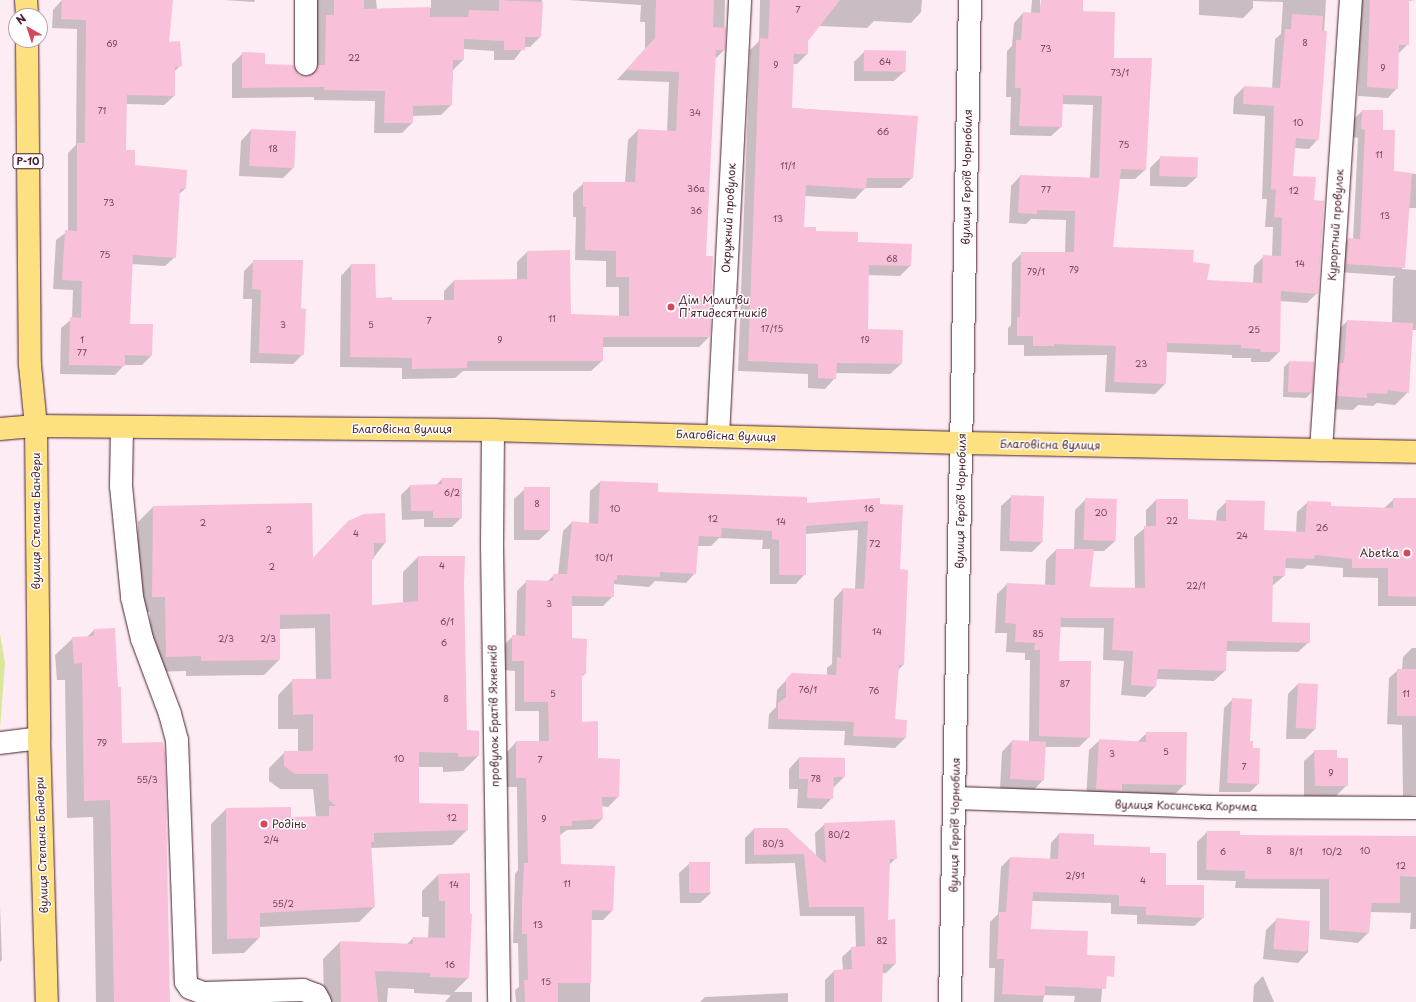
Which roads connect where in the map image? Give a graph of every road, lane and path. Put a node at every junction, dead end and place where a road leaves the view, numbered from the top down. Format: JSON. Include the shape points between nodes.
{"nodes":[{"id":1,"x":306,"y":0,"type":"edge"},
{"id":2,"x":740,"y":0,"type":"edge"},
{"id":3,"x":970,"y":0,"type":"edge"},
{"id":4,"x":1351,"y":0,"type":"edge"},
{"id":5,"x":27,"y":48,"type":"edge"},
{"id":6,"x":306,"y":64,"type":"dead end"},
{"id":7,"x":36,"y":426,"type":"junction"},
{"id":8,"x":122,"y":427,"type":"junction"},
{"id":9,"x":0,"y":429,"type":"edge"},
{"id":10,"x":493,"y":430,"type":"junction"},
{"id":11,"x":718,"y":436,"type":"junction"},
{"id":12,"x":962,"y":443,"type":"junction"},
{"id":13,"x":1322,"y":450,"type":"junction"},
{"id":14,"x":1416,"y":452,"type":"edge"},
{"id":15,"x":39,"y":738,"type":"junction"},
{"id":16,"x":0,"y":743,"type":"edge"},
{"id":17,"x":956,"y":798,"type":"junction"},
{"id":18,"x":1416,"y":808,"type":"edge"},
{"id":19,"x":47,"y":1002,"type":"edge"},
{"id":20,"x":320,"y":1002,"type":"edge"},
{"id":21,"x":499,"y":1002,"type":"edge"},
{"id":22,"x":950,"y":1002,"type":"edge"}],
"edges":[{"from":1,"to":6,"type":"street"},
{"from":2,"to":11,"type":"street","name":"Окружний провулок"},
{"from":3,"to":12,"type":"street","name":"вулиця Героїв Чорнобиля"},
{"from":4,"to":13,"type":"street","name":"Курортний провулок"},
{"from":5,"to":7,"type":"main road","name":"вулиця Степана Бандери","number":"Р-10","via":[[30,365]]},
{"from":7,"to":8,"type":"main road","name":"Благовісна вулиця"},
{"from":7,"to":9,"type":"main road","name":"Благовісна вулиця"},
{"from":7,"to":15,"type":"main road","name":"вулиця Степана Бандери"},
{"from":8,"to":10,"type":"main road","name":"Благовісна вулиця"},
{"from":8,"to":20,"type":"street","via":[[121,486],[135,618],[177,740],[186,982],[190,988],[203,993],[303,990],[316,995]]},
{"from":10,"to":11,"type":"main road","name":"Благовісна вулиця"},
{"from":10,"to":21,"type":"street","name":"провулок Братів Яхненків","via":[[492,546]]},
{"from":11,"to":12,"type":"main road","name":"Благовісна вулиця"},
{"from":12,"to":13,"type":"main road","name":"Благовісна вулиця"},
{"from":12,"to":17,"type":"street","name":"вулиця Героїв Чорнобиля"},
{"from":13,"to":14,"type":"main road","name":"Благовісна вулиця"},
{"from":15,"to":16,"type":"street"},
{"from":15,"to":19,"type":"main road","name":"вулиця Степана Бандери"},
{"from":17,"to":18,"type":"street","name":"вулиця Косинська Корчма","via":[[1211,807]]},
{"from":17,"to":22,"type":"street","name":"вулиця Героїв Чорнобиля"}]}
